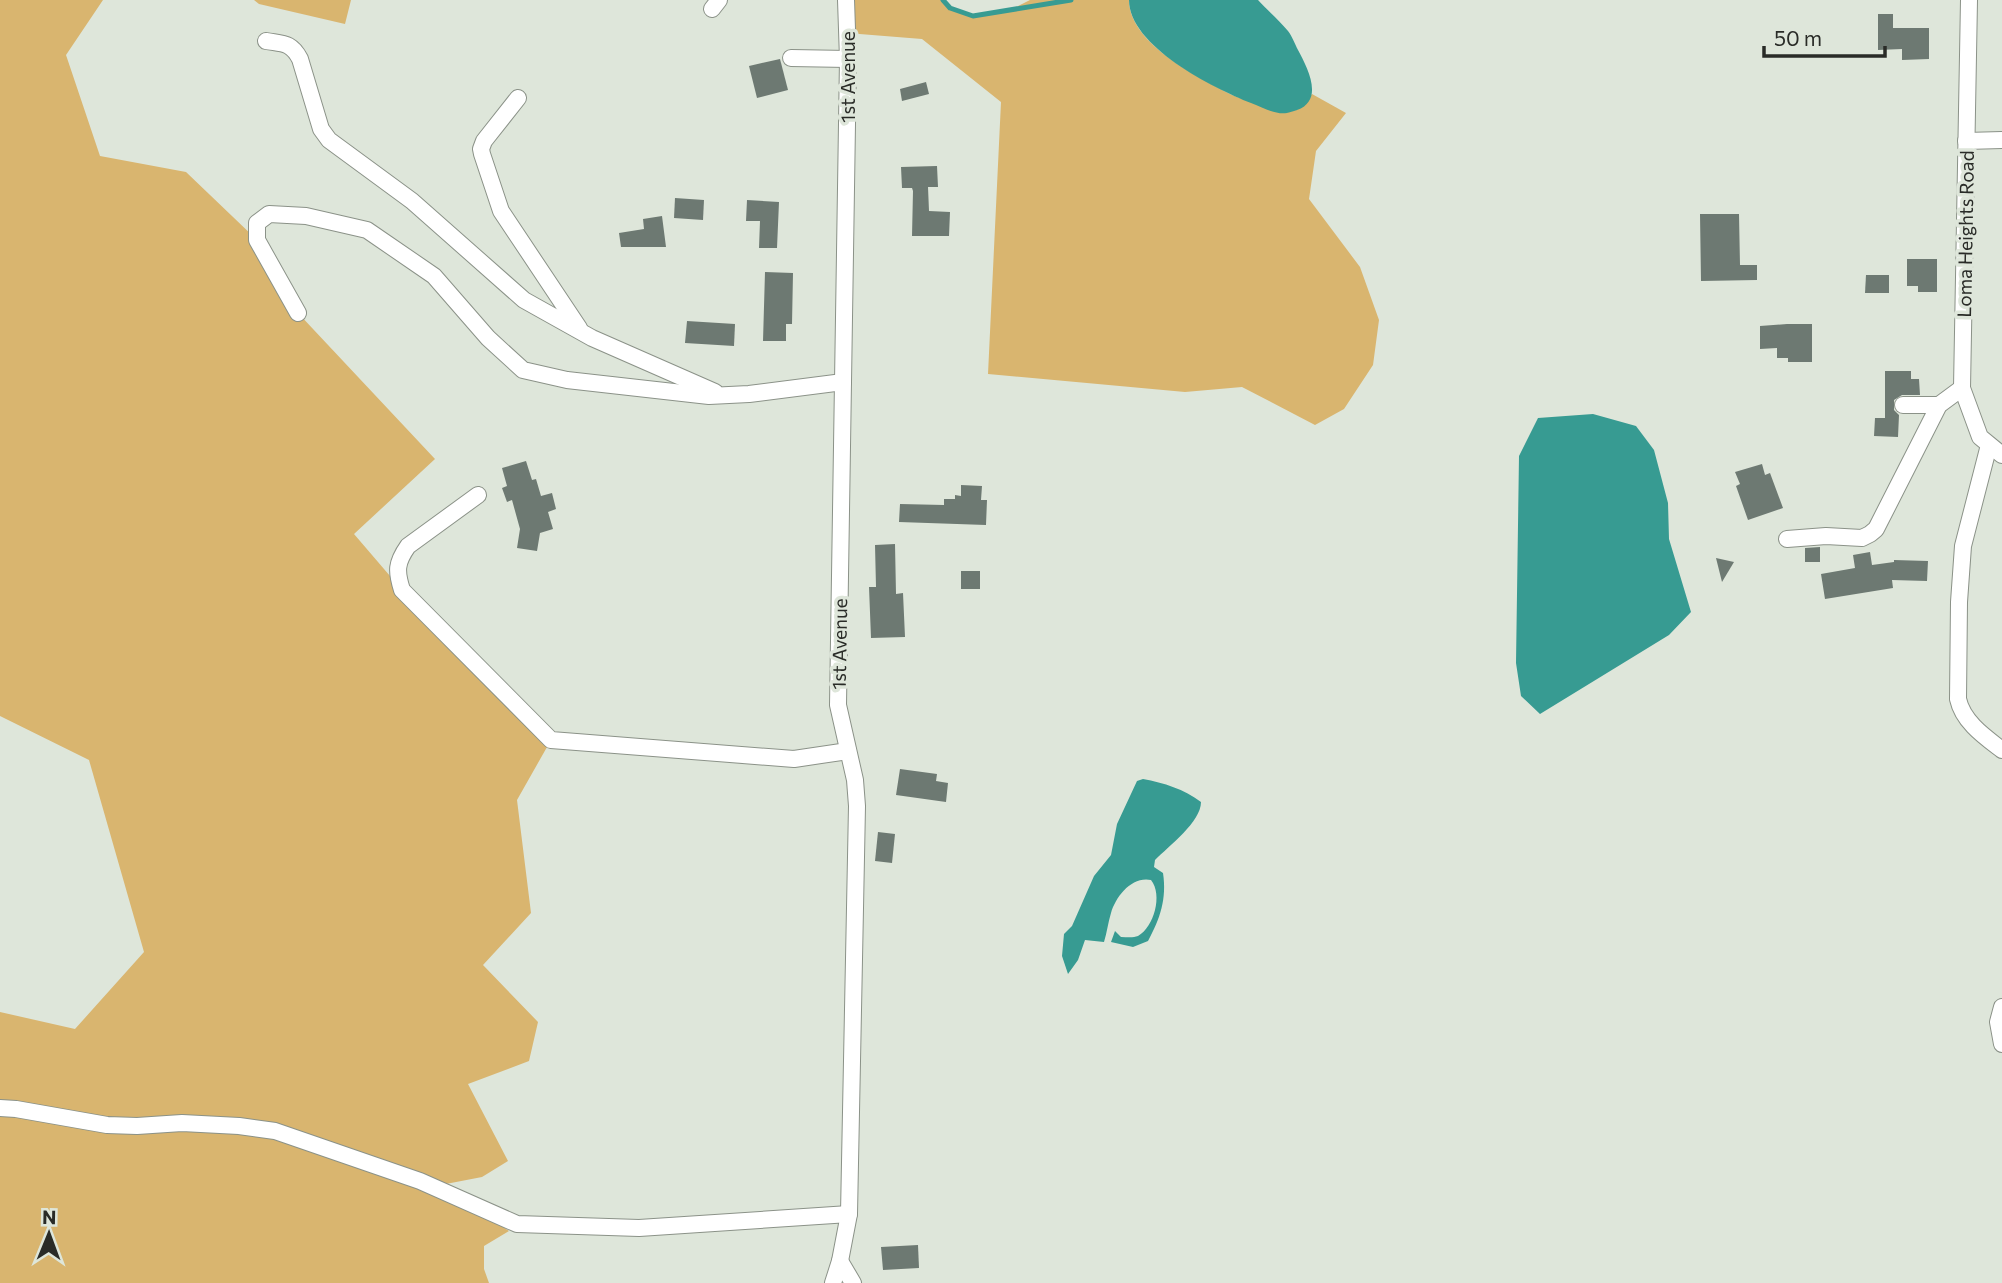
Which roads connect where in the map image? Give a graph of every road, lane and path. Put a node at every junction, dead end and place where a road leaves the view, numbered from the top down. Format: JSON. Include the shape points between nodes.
{"nodes":[{"id":1,"x":846,"y":0,"type":"edge"},
{"id":2,"x":1969,"y":0,"type":"edge"},
{"id":3,"x":266,"y":41,"type":"dead end"},
{"id":4,"x":791,"y":58,"type":"dead end"},
{"id":5,"x":848,"y":59,"type":"junction"},
{"id":6,"x":518,"y":98,"type":"dead end"},
{"id":7,"x":2002,"y":140,"type":"edge"},
{"id":8,"x":1966,"y":141,"type":"junction"},
{"id":9,"x":298,"y":313,"type":"dead end"},
{"id":10,"x":583,"y":333,"type":"junction"},
{"id":11,"x":843,"y":382,"type":"junction"},
{"id":12,"x":1962,"y":388,"type":"junction"},
{"id":13,"x":724,"y":396,"type":"junction"},
{"id":14,"x":1903,"y":405,"type":"dead end"},
{"id":15,"x":1939,"y":405,"type":"junction"},
{"id":16,"x":1996,"y":450,"type":"edge"},
{"id":17,"x":478,"y":495,"type":"dead end"},
{"id":18,"x":1787,"y":539,"type":"dead end"},
{"id":19,"x":2002,"y":750,"type":"edge"},
{"id":20,"x":848,"y":751,"type":"junction"},
{"id":21,"x":2002,"y":1007,"type":"edge"},
{"id":22,"x":2002,"y":1044,"type":"edge"},
{"id":23,"x":0,"y":1108,"type":"edge"},
{"id":24,"x":849,"y":1214,"type":"junction"},
{"id":25,"x":840,"y":1261,"type":"junction"},
{"id":26,"x":833,"y":1283,"type":"edge"},
{"id":27,"x":853,"y":1283,"type":"edge"}],
"edges":[{"from":1,"to":5,"type":"street","name":"1st Avenue"},
{"from":2,"to":8,"type":"street","name":"Loma Heights Road"},
{"from":3,"to":10,"type":"street","via":[[295,49],[321,129],[329,139],[412,201],[524,300]]},
{"from":4,"to":5,"type":"street"},
{"from":5,"to":11,"type":"street","name":"1st Avenue"},
{"from":6,"to":10,"type":"street","via":[[484,141],[482,154],[501,211]]},
{"from":7,"to":8,"type":"street"},
{"from":8,"to":12,"type":"street","name":"Loma Heights Road"},
{"from":9,"to":13,"type":"street","via":[[257,240],[257,223],[269,214],[306,216],[367,230],[434,276],[523,370],[626,388]]},
{"from":10,"to":13,"type":"street"},
{"from":11,"to":13,"type":"street"},
{"from":11,"to":20,"type":"street","name":"1st Avenue","via":[[838,705]]},
{"from":12,"to":15,"type":"street"},
{"from":12,"to":16,"type":"street","name":"Loma Heights Road","via":[[1980,437]]},
{"from":14,"to":15,"type":"street"},
{"from":15,"to":18,"type":"street","via":[[1876,529],[1862,537]]},
{"from":16,"to":19,"type":"street","via":[[1964,546],[1958,699],[1979,732]]},
{"from":17,"to":20,"type":"street","via":[[408,546],[397,574],[402,590],[551,740],[794,759]]},
{"from":20,"to":24,"type":"street","name":"1st Avenue","via":[[857,806]]},
{"from":21,"to":22,"type":"street","via":[[1998,1022]]},
{"from":23,"to":24,"type":"street","via":[[107,1125],[192,1123],[275,1131],[420,1181],[517,1224],[639,1228]]},
{"from":24,"to":25,"type":"street","name":"1st Avenue"},
{"from":25,"to":26,"type":"street","name":"1st Avenue"},
{"from":25,"to":27,"type":"street"}]}
